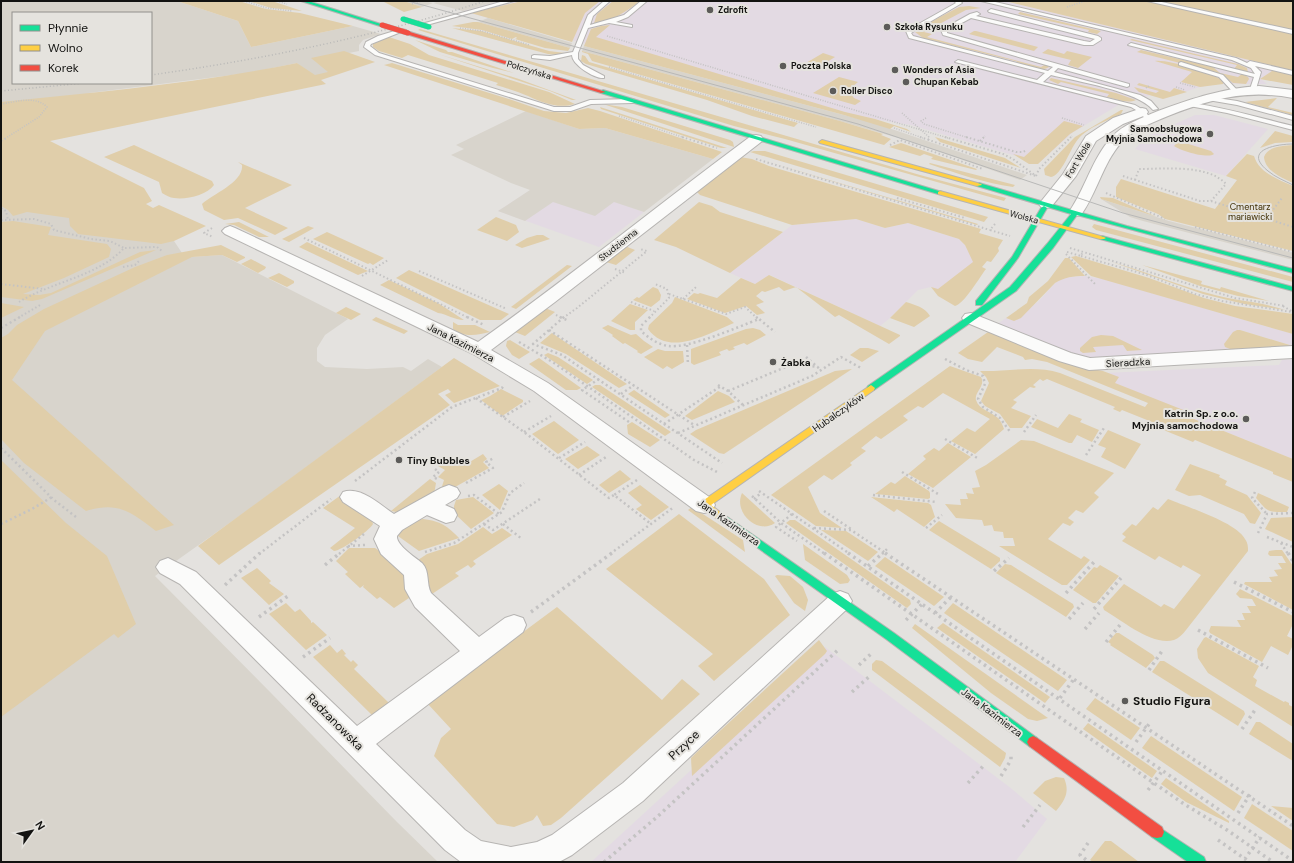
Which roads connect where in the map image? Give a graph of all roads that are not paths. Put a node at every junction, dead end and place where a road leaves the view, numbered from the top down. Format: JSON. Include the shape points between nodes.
{"nodes":[{"id":1,"x":303,"y":1,"type":"edge"},
{"id":2,"x":511,"y":1,"type":"edge"},
{"id":3,"x":607,"y":1,"type":"edge"},
{"id":4,"x":644,"y":1,"type":"edge"},
{"id":5,"x":957,"y":1,"type":"edge"},
{"id":6,"x":984,"y":1,"type":"edge"},
{"id":7,"x":1150,"y":1,"type":"edge"},
{"id":8,"x":1012,"y":7,"type":"junction"},
{"id":9,"x":991,"y":11,"type":"junction"},
{"id":10,"x":971,"y":16,"type":"junction"},
{"id":11,"x":399,"y":18,"type":"dead end"},
{"id":12,"x":607,"y":22,"type":"junction"},
{"id":13,"x":586,"y":26,"type":"junction"},
{"id":14,"x":630,"y":26,"type":"dead end"},
{"id":15,"x":433,"y":28,"type":"dead end"},
{"id":16,"x":1293,"y":32,"type":"edge"},
{"id":17,"x":1131,"y":45,"type":"dead end"},
{"id":18,"x":575,"y":53,"type":"junction"},
{"id":19,"x":530,"y":56,"type":"joint"},
{"id":20,"x":1152,"y":57,"type":"dead end"},
{"id":21,"x":1234,"y":59,"type":"junction"},
{"id":22,"x":1057,"y":66,"type":"junction"},
{"id":23,"x":1050,"y":72,"type":"junction"},
{"id":24,"x":992,"y":73,"type":"dead end"},
{"id":25,"x":1293,"y":73,"type":"edge"},
{"id":26,"x":1256,"y":76,"type":"junction"},
{"id":27,"x":605,"y":78,"type":"joint"},
{"id":28,"x":1039,"y":82,"type":"junction"},
{"id":29,"x":579,"y":85,"type":"junction"},
{"id":30,"x":1127,"y":85,"type":"dead end"},
{"id":31,"x":1253,"y":89,"type":"junction"},
{"id":32,"x":1235,"y":91,"type":"junction"},
{"id":33,"x":1202,"y":93,"type":"junction"},
{"id":34,"x":1293,"y":94,"type":"edge"},
{"id":35,"x":590,"y":102,"type":"junction"},
{"id":36,"x":634,"y":102,"type":"junction"},
{"id":37,"x":1186,"y":104,"type":"junction"},
{"id":38,"x":1125,"y":111,"type":"junction"},
{"id":39,"x":1148,"y":114,"type":"junction"},
{"id":40,"x":1293,"y":118,"type":"edge"},
{"id":41,"x":1293,"y":128,"type":"edge"},
{"id":42,"x":756,"y":139,"type":"junction"},
{"id":43,"x":810,"y":139,"type":"dead end"},
{"id":44,"x":1046,"y":204,"type":"junction"},
{"id":45,"x":1076,"y":212,"type":"junction"},
{"id":46,"x":1039,"y":221,"type":"junction"},
{"id":47,"x":1065,"y":228,"type":"junction"},
{"id":48,"x":230,"y":231,"type":"dead end"},
{"id":49,"x":1293,"y":271,"type":"edge"},
{"id":50,"x":1293,"y":289,"type":"edge"},
{"id":51,"x":971,"y":318,"type":"junction"},
{"id":52,"x":480,"y":350,"type":"junction"},
{"id":53,"x":1293,"y":352,"type":"edge"},
{"id":54,"x":345,"y":492,"type":"road end"},
{"id":55,"x":440,"y":505,"type":"road end"},
{"id":56,"x":704,"y":505,"type":"junction"},
{"id":57,"x":390,"y":522,"type":"junction"},
{"id":58,"x":168,"y":567,"type":"dead end"},
{"id":59,"x":840,"y":601,"type":"junction"},
{"id":60,"x":514,"y":625,"type":"dead end"},
{"id":61,"x":478,"y":652,"type":"junction"},
{"id":62,"x":356,"y":743,"type":"junction"},
{"id":63,"x":511,"y":862,"type":"edge"},
{"id":64,"x":1199,"y":862,"type":"edge"}],
"edges":[{"from":1,"to":29,"type":"main road","name":"Połczyńska","bridge":true},
{"from":2,"to":35,"type":"lane","via":[[380,37],[368,43],[367,47],[377,54],[548,108],[571,109]]},
{"from":3,"to":13,"type":"lane","via":[[591,15]]},
{"from":4,"to":12,"type":"lane","via":[[626,16]]},
{"from":5,"to":23,"type":"lane","via":[[959,3],[908,32],[911,37]]},
{"from":6,"to":8,"type":"lane"},
{"from":7,"to":16,"type":"lane"},
{"from":8,"to":9,"type":"lane"},
{"from":8,"to":21,"type":"lane"},
{"from":9,"to":10,"type":"lane"},
{"from":9,"to":10,"type":"lane","via":[[1099,39],[1091,44],[1084,43]]},
{"from":10,"to":22,"type":"lane","via":[[944,30],[945,34]]},
{"from":11,"to":15,"type":"main road","bridge":true},
{"from":12,"to":13,"type":"lane"},
{"from":12,"to":14,"type":"lane"},
{"from":13,"to":18,"type":"lane"},
{"from":17,"to":26,"type":"lane"},
{"from":18,"to":19,"type":"lane","via":[[550,58]]},
{"from":18,"to":27,"type":"lane","via":[[575,59],[581,66]]},
{"from":19,"to":27,"type":"main road","name":"Połczyńska"},
{"from":20,"to":32,"type":"lane","via":[[1221,76]]},
{"from":21,"to":25,"type":"lane"},
{"from":21,"to":26,"type":"lane","via":[[1252,67],[1258,72]]},
{"from":22,"to":23,"type":"lane"},
{"from":22,"to":30,"type":"lane"},
{"from":23,"to":28,"type":"lane"},
{"from":23,"to":39,"type":"lane","via":[[1143,98],[1151,104]]},
{"from":24,"to":28,"type":"lane","via":[[958,62]]},
{"from":26,"to":31,"type":"lane"},
{"from":28,"to":38,"type":"lane"},
{"from":29,"to":35,"type":"lane","via":[[586,92]]},
{"from":29,"to":36,"type":"main road","name":"Połczyńska"},
{"from":31,"to":32,"type":"street","name":"Fort Wola"},
{"from":31,"to":34,"type":"street","name":"Fort Wola"},
{"from":32,"to":33,"type":"street","name":"Fort Wola"},
{"from":33,"to":37,"type":"street","name":"Fort Wola"},
{"from":33,"to":40,"type":"lane"},
{"from":35,"to":36,"type":"lane"},
{"from":36,"to":42,"type":"main road","name":"Połczyńska"},
{"from":37,"to":39,"type":"street","name":"Fort Wola"},
{"from":37,"to":41,"type":"lane","via":[[1223,110]]},
{"from":38,"to":39,"type":"street","name":"Fort Wola"},
{"from":38,"to":44,"type":"street","name":"Fort Wola","via":[[1091,139],[1069,176]]},
{"from":39,"to":45,"type":"street","name":"Fort Wola","via":[[1114,143]]},
{"from":42,"to":46,"type":"main road","name":"Wolska"},
{"from":42,"to":52,"type":"street","name":"Studzienna"},
{"from":43,"to":44,"type":"main road","name":"Wolska"},
{"from":44,"to":45,"type":"main road","name":"Wolska"},
{"from":44,"to":46,"type":"main road","name":"Hubalczyków"},
{"from":45,"to":47,"type":"main road","name":"Hubalczyków"},
{"from":45,"to":49,"type":"main road","name":"Wolska"},
{"from":46,"to":47,"type":"main road","name":"Wolska"},
{"from":46,"to":51,"type":"main road","name":"Hubalczyków","via":[[1007,270],[979,302]]},
{"from":47,"to":50,"type":"main road","name":"Wolska"},
{"from":47,"to":51,"type":"main road","name":"Hubalczyków","via":[[1013,289]]},
{"from":48,"to":52,"type":"street","name":"Jana Kazimierza"},
{"from":51,"to":53,"type":"street","name":"Sieradzka","via":[[1065,357],[1089,364]]},
{"from":51,"to":56,"type":"main road","name":"Hubalczyków"},
{"from":52,"to":56,"type":"street","name":"Jana Kazimierza","via":[[541,387]]},
{"from":54,"to":57,"type":"street"},
{"from":55,"to":57,"type":"street"},
{"from":56,"to":59,"type":"main road","name":"Jana Kazimierza"},
{"from":57,"to":61,"type":"street","via":[[386,544],[415,571],[417,589],[423,600]]},
{"from":58,"to":62,"type":"street","name":"Radzanowska","via":[[188,578]]},
{"from":59,"to":63,"type":"street","name":"Przyce","via":[[633,792],[562,845],[540,856]]},
{"from":59,"to":64,"type":"main road","name":"Jana Kazimierza"},
{"from":60,"to":61,"type":"street"},
{"from":61,"to":62,"type":"street"},
{"from":62,"to":63,"type":"street","name":"Radzanowska","via":[[455,840],[475,854]]}]}
